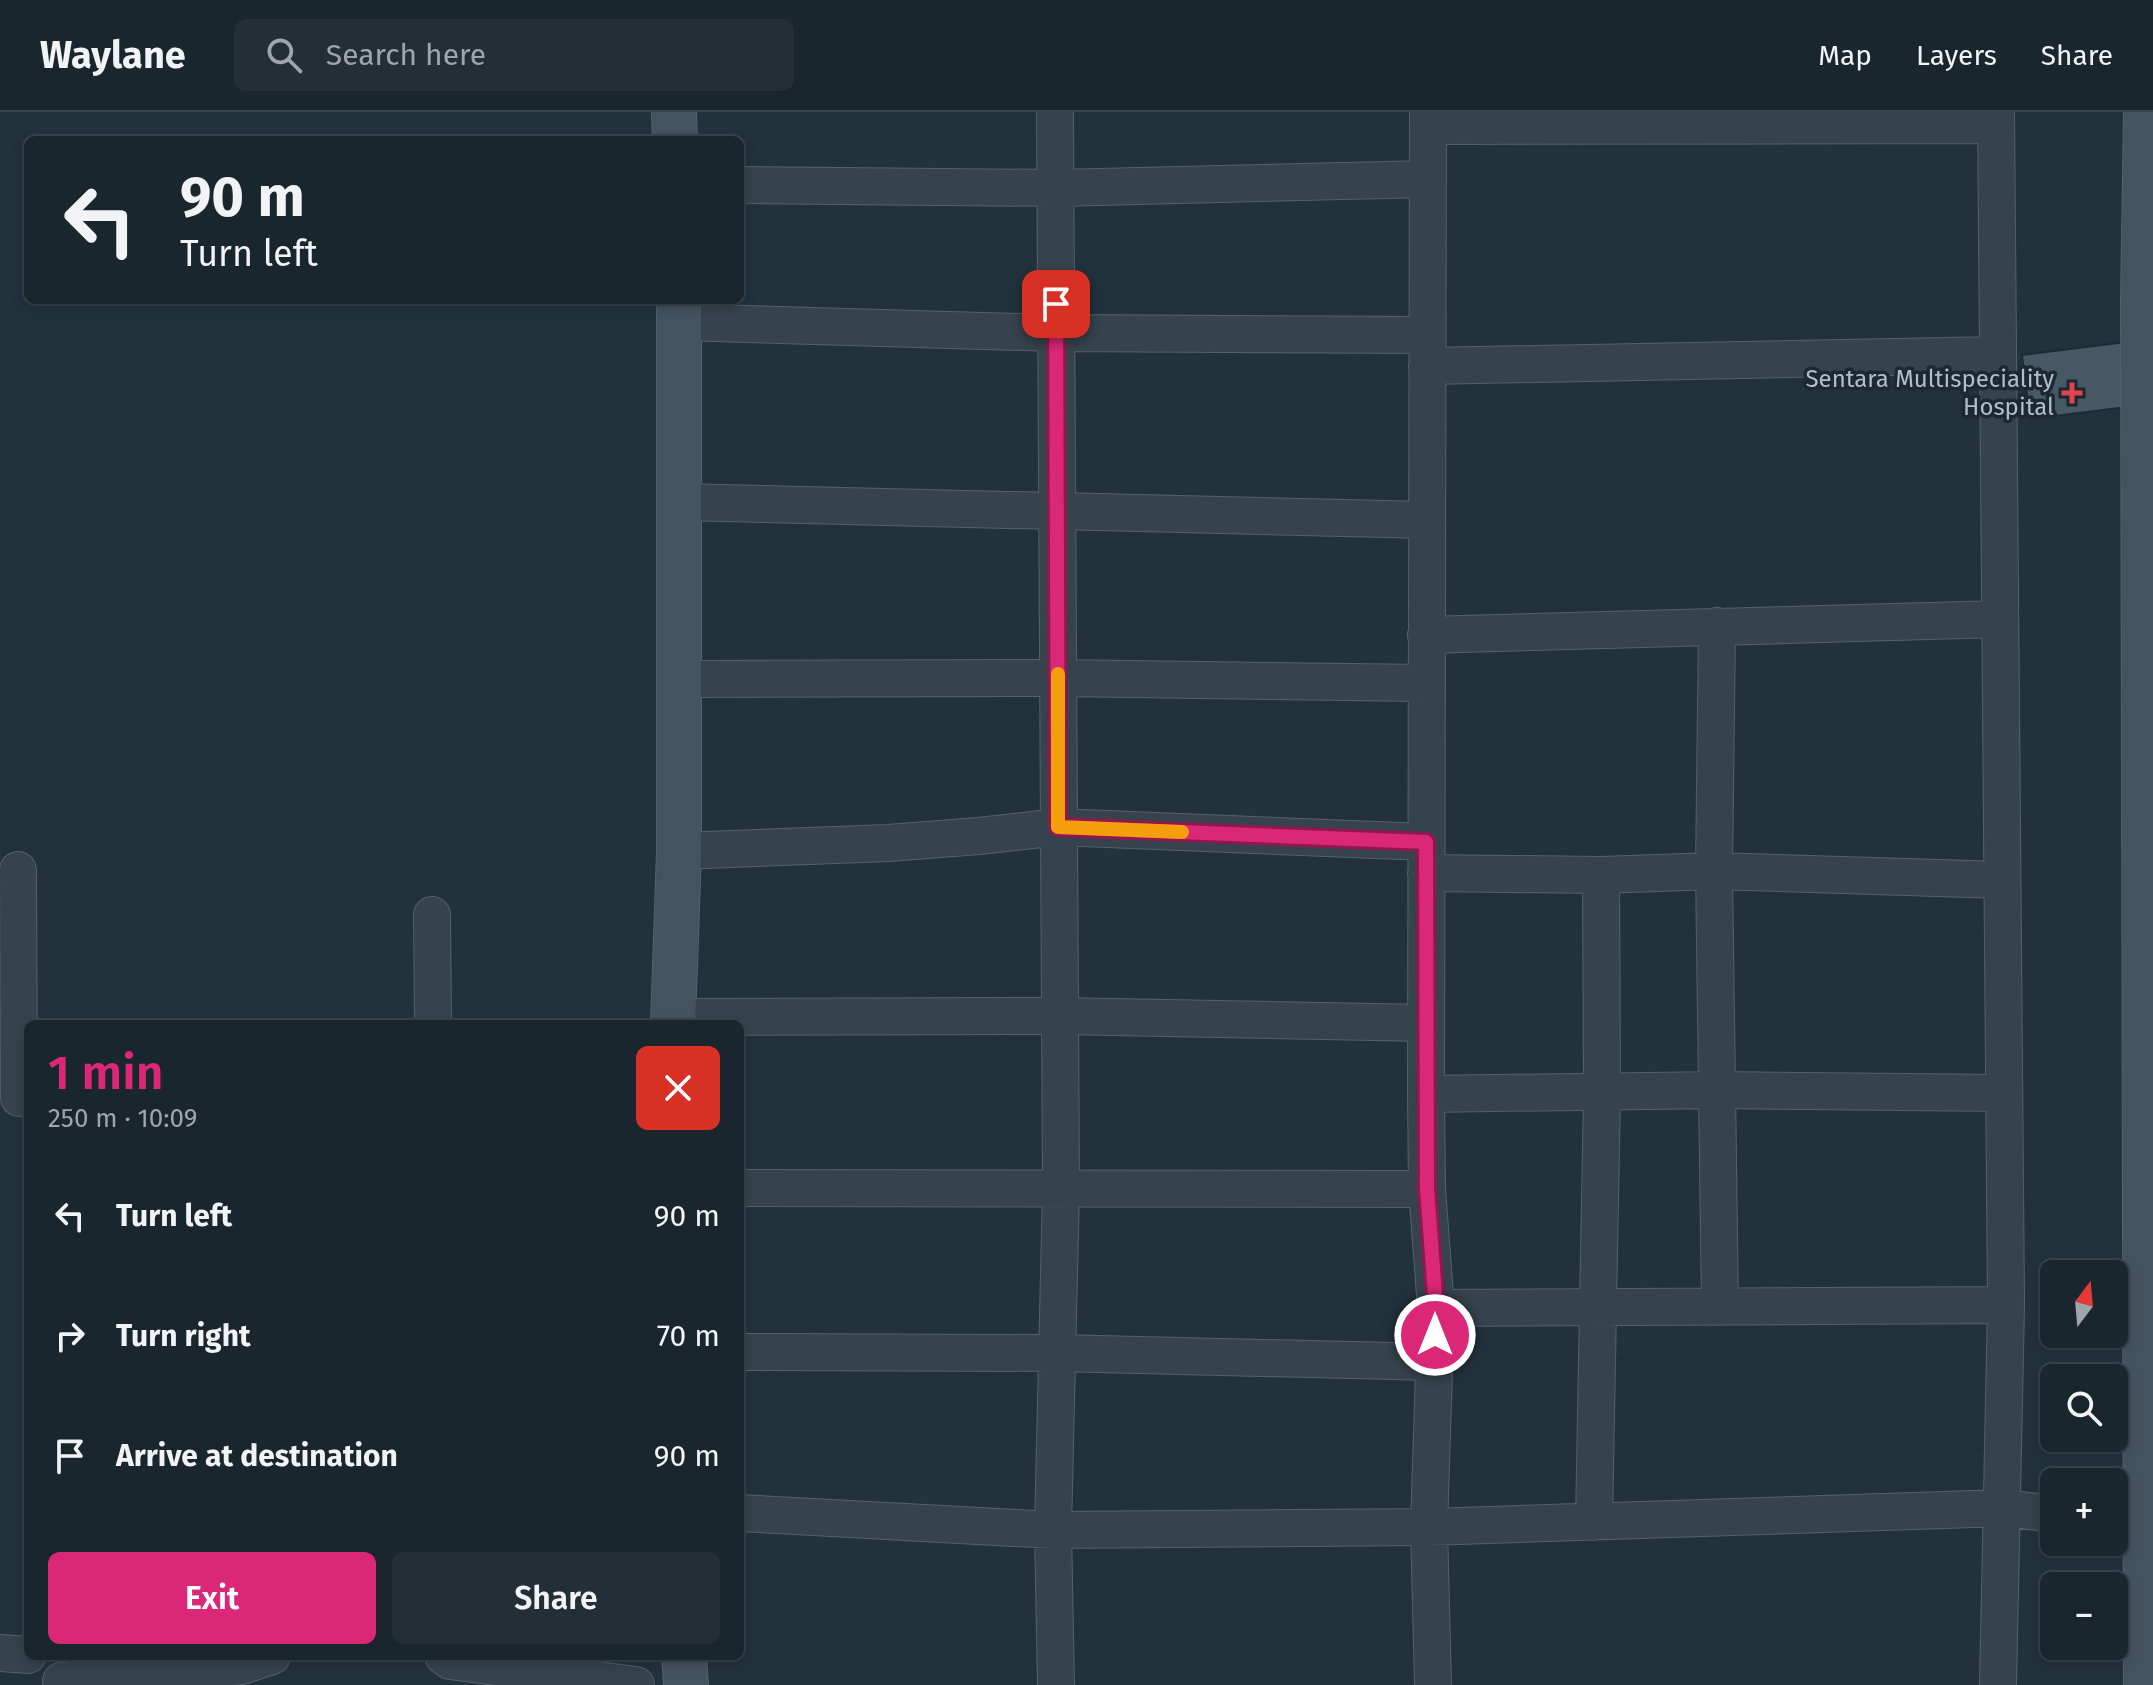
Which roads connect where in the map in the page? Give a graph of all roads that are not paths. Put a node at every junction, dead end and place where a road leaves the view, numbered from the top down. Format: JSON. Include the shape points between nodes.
{"nodes":[{"id":1,"x":674,"y":112,"type":"edge"},
{"id":2,"x":1055,"y":112,"type":"edge"},
{"id":3,"x":2146,"y":112,"type":"edge"},
{"id":4,"x":1996,"y":118,"type":"edge"},
{"id":5,"x":1428,"y":119,"type":"edge"},
{"id":6,"x":675,"y":136,"type":"edge"},
{"id":7,"x":1428,"y":179,"type":"junction"},
{"id":8,"x":744,"y":185,"type":"edge"},
{"id":9,"x":1056,"y":188,"type":"junction"},
{"id":10,"x":680,"y":311,"type":"edge"},
{"id":11,"x":1056,"y":333,"type":"junction"},
{"id":12,"x":1427,"y":350,"type":"junction"},
{"id":13,"x":1998,"y":355,"type":"junction"},
{"id":14,"x":679,"y":502,"type":"junction"},
{"id":15,"x":1057,"y":511,"type":"junction"},
{"id":16,"x":1427,"y":520,"type":"junction"},
{"id":17,"x":2000,"y":619,"type":"junction"},
{"id":18,"x":1717,"y":626,"type":"junction"},
{"id":19,"x":1426,"y":635,"type":"junction"},
{"id":20,"x":1058,"y":678,"type":"junction"},
{"id":21,"x":678,"y":679,"type":"junction"},
{"id":22,"x":1426,"y":683,"type":"junction"},
{"id":23,"x":1058,"y":827,"type":"junction"},
{"id":24,"x":679,"y":851,"type":"junction"},
{"id":25,"x":1426,"y":858,"type":"junction"},
{"id":26,"x":18,"y":870,"type":"dead end"},
{"id":27,"x":1714,"y":871,"type":"junction"},
{"id":28,"x":1601,"y":875,"type":"junction"},
{"id":29,"x":2002,"y":880,"type":"junction"},
{"id":30,"x":432,"y":915,"type":"dead end"},
{"id":31,"x":1059,"y":1016,"type":"junction"},
{"id":32,"x":433,"y":1020,"type":"edge"},
{"id":33,"x":673,"y":1020,"type":"edge"},
{"id":34,"x":1426,"y":1023,"type":"junction"},
{"id":35,"x":1716,"y":1090,"type":"junction"},
{"id":36,"x":1602,"y":1093,"type":"junction"},
{"id":37,"x":2004,"y":1093,"type":"junction"},
{"id":38,"x":1426,"y":1094,"type":"junction"},
{"id":39,"x":16,"y":1099,"type":"edge"},
{"id":40,"x":744,"y":1188,"type":"edge"},
{"id":41,"x":1061,"y":1189,"type":"junction"},
{"id":42,"x":1427,"y":1189,"type":"junction"},
{"id":43,"x":2006,"y":1305,"type":"junction"},
{"id":44,"x":1597,"y":1307,"type":"junction"},
{"id":45,"x":1720,"y":1307,"type":"junction"},
{"id":46,"x":1436,"y":1308,"type":"junction"},
{"id":47,"x":744,"y":1352,"type":"edge"},
{"id":48,"x":1057,"y":1353,"type":"junction"},
{"id":49,"x":1434,"y":1362,"type":"junction"},
{"id":50,"x":2004,"y":1508,"type":"junction"},
{"id":51,"x":2040,"y":1512,"type":"edge"},
{"id":52,"x":744,"y":1513,"type":"edge"},
{"id":53,"x":1594,"y":1522,"type":"junction"},
{"id":54,"x":2137,"y":1524,"type":"edge"},
{"id":55,"x":1429,"y":1527,"type":"junction"},
{"id":56,"x":1053,"y":1530,"type":"junction"},
{"id":57,"x":0,"y":1653,"type":"edge"},
{"id":58,"x":24,"y":1659,"type":"edge"},
{"id":59,"x":30,"y":1660,"type":"edge"},
{"id":60,"x":260,"y":1660,"type":"edge"},
{"id":61,"x":449,"y":1660,"type":"edge"},
{"id":62,"x":684,"y":1660,"type":"edge"},
{"id":63,"x":52,"y":1665,"type":"edge"},
{"id":64,"x":636,"y":1685,"type":"edge"},
{"id":65,"x":686,"y":1685,"type":"edge"},
{"id":66,"x":1056,"y":1685,"type":"edge"},
{"id":67,"x":1433,"y":1685,"type":"edge"},
{"id":68,"x":1998,"y":1685,"type":"edge"},
{"id":69,"x":2146,"y":1685,"type":"edge"}],
"edges":[{"from":1,"to":6,"type":"street"},
{"from":2,"to":9,"type":"street"},
{"from":3,"to":54,"type":"street"},
{"from":4,"to":5,"type":"street"},
{"from":4,"to":13,"type":"street"},
{"from":5,"to":7,"type":"street"},
{"from":7,"to":9,"type":"street"},
{"from":7,"to":12,"type":"street"},
{"from":8,"to":9,"type":"street"},
{"from":9,"to":11,"type":"street"},
{"from":10,"to":11,"type":"street"},
{"from":10,"to":14,"type":"street"},
{"from":11,"to":12,"type":"street"},
{"from":11,"to":15,"type":"street"},
{"from":12,"to":13,"type":"street"},
{"from":12,"to":16,"type":"street"},
{"from":13,"to":17,"type":"street"},
{"from":14,"to":15,"type":"street"},
{"from":14,"to":21,"type":"street"},
{"from":15,"to":16,"type":"street"},
{"from":15,"to":20,"type":"street"},
{"from":16,"to":19,"type":"street"},
{"from":17,"to":18,"type":"street"},
{"from":17,"to":29,"type":"street"},
{"from":18,"to":19,"type":"street"},
{"from":18,"to":27,"type":"street"},
{"from":19,"to":22,"type":"street"},
{"from":20,"to":21,"type":"street"},
{"from":20,"to":22,"type":"street"},
{"from":20,"to":23,"type":"street"},
{"from":21,"to":24,"type":"street"},
{"from":22,"to":25,"type":"street"},
{"from":23,"to":24,"type":"street","via":[[888,843]]},
{"from":23,"to":25,"type":"street"},
{"from":23,"to":31,"type":"street"},
{"from":24,"to":33,"type":"street"},
{"from":25,"to":28,"type":"street"},
{"from":25,"to":34,"type":"street"},
{"from":26,"to":39,"type":"street"},
{"from":27,"to":28,"type":"street"},
{"from":27,"to":29,"type":"street"},
{"from":27,"to":35,"type":"street"},
{"from":28,"to":36,"type":"street"},
{"from":29,"to":37,"type":"street"},
{"from":30,"to":32,"type":"street"},
{"from":31,"to":33,"type":"street"},
{"from":31,"to":34,"type":"street"},
{"from":31,"to":41,"type":"street"},
{"from":34,"to":38,"type":"street"},
{"from":35,"to":36,"type":"street"},
{"from":35,"to":37,"type":"street"},
{"from":35,"to":45,"type":"street"},
{"from":36,"to":38,"type":"street"},
{"from":36,"to":44,"type":"street"},
{"from":37,"to":43,"type":"street"},
{"from":38,"to":42,"type":"street"},
{"from":40,"to":41,"type":"street"},
{"from":41,"to":42,"type":"street"},
{"from":41,"to":48,"type":"street"},
{"from":42,"to":46,"type":"street"},
{"from":43,"to":45,"type":"street"},
{"from":43,"to":50,"type":"street"},
{"from":44,"to":45,"type":"street"},
{"from":44,"to":46,"type":"street"},
{"from":44,"to":53,"type":"street"},
{"from":46,"to":49,"type":"street"},
{"from":47,"to":48,"type":"street"},
{"from":48,"to":49,"type":"street"},
{"from":48,"to":56,"type":"street"},
{"from":49,"to":55,"type":"street"},
{"from":50,"to":51,"type":"street"},
{"from":50,"to":53,"type":"street"},
{"from":50,"to":68,"type":"street"},
{"from":52,"to":56,"type":"street"},
{"from":53,"to":55,"type":"street"},
{"from":54,"to":69,"type":"street"},
{"from":55,"to":56,"type":"street"},
{"from":55,"to":67,"type":"street"},
{"from":56,"to":66,"type":"street"},
{"from":57,"to":58,"type":"street"},
{"from":59,"to":63,"type":"street"},
{"from":60,"to":63,"type":"street","via":[[242,1666]]},
{"from":61,"to":64,"type":"street"},
{"from":62,"to":65,"type":"street"}]}
